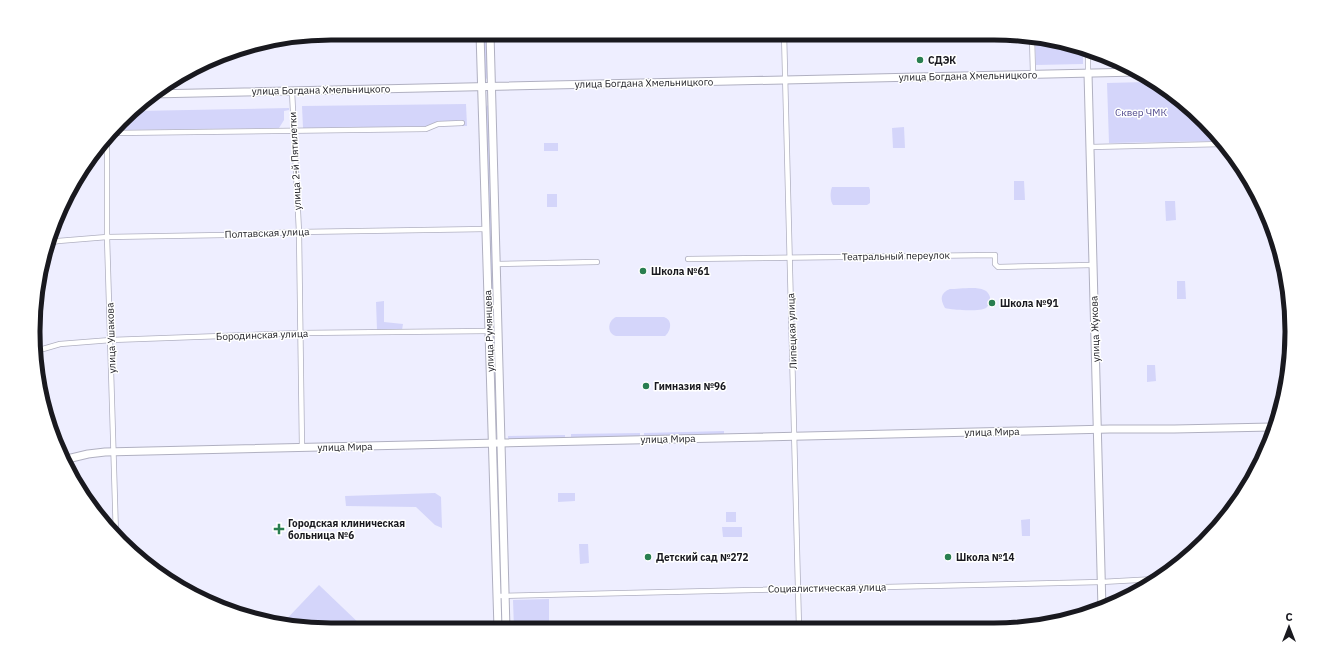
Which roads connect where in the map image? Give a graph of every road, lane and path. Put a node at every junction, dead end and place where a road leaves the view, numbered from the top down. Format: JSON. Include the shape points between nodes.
{"nodes":[{"id":1,"x":480,"y":40,"type":"edge"},
{"id":2,"x":490,"y":40,"type":"edge"},
{"id":3,"x":784,"y":40,"type":"edge"},
{"id":4,"x":1032,"y":42,"type":"edge"},
{"id":5,"x":1088,"y":55,"type":"edge"},
{"id":6,"x":1126,"y":72,"type":"edge"},
{"id":7,"x":1088,"y":73,"type":"junction"},
{"id":8,"x":1033,"y":74,"type":"junction"},
{"id":9,"x":785,"y":80,"type":"junction"},
{"id":10,"x":482,"y":87,"type":"junction"},
{"id":11,"x":492,"y":87,"type":"junction"},
{"id":12,"x":292,"y":91,"type":"junction"},
{"id":13,"x":163,"y":94,"type":"edge"},
{"id":14,"x":462,"y":123,"type":"dead end"},
{"id":15,"x":293,"y":131,"type":"junction"},
{"id":16,"x":118,"y":133,"type":"edge"},
{"id":17,"x":1217,"y":144,"type":"edge"},
{"id":18,"x":107,"y":145,"type":"edge"},
{"id":19,"x":1090,"y":148,"type":"junction"},
{"id":20,"x":486,"y":229,"type":"junction"},
{"id":21,"x":299,"y":232,"type":"junction"},
{"id":22,"x":107,"y":237,"type":"junction"},
{"id":23,"x":54,"y":242,"type":"edge"},
{"id":24,"x":790,"y":258,"type":"junction"},
{"id":25,"x":688,"y":259,"type":"dead end"},
{"id":26,"x":597,"y":262,"type":"dead end"},
{"id":27,"x":497,"y":264,"type":"junction"},
{"id":28,"x":1093,"y":265,"type":"junction"},
{"id":29,"x":488,"y":331,"type":"junction"},
{"id":30,"x":300,"y":333,"type":"junction"},
{"id":31,"x":111,"y":340,"type":"junction"},
{"id":32,"x":41,"y":350,"type":"edge"},
{"id":33,"x":1269,"y":427,"type":"edge"},
{"id":34,"x":1098,"y":429,"type":"junction"},
{"id":35,"x":795,"y":436,"type":"junction"},
{"id":36,"x":493,"y":443,"type":"junction"},
{"id":37,"x":502,"y":443,"type":"junction"},
{"id":38,"x":302,"y":448,"type":"junction"},
{"id":39,"x":113,"y":452,"type":"junction"},
{"id":40,"x":69,"y":458,"type":"edge"},
{"id":41,"x":116,"y":528,"type":"edge"},
{"id":42,"x":1146,"y":580,"type":"edge"},
{"id":43,"x":1102,"y":582,"type":"junction"},
{"id":44,"x":798,"y":589,"type":"junction"},
{"id":45,"x":497,"y":596,"type":"junction"},
{"id":46,"x":506,"y":596,"type":"junction"},
{"id":47,"x":1102,"y":602,"type":"edge"},
{"id":48,"x":498,"y":623,"type":"edge"},
{"id":49,"x":506,"y":623,"type":"edge"},
{"id":50,"x":799,"y":623,"type":"edge"}],
"edges":[{"from":1,"to":10,"type":"main road","name":"улица Румянцева"},
{"from":2,"to":11,"type":"main road","name":"улица Румянцева"},
{"from":3,"to":9,"type":"street","name":"Липецкая улица"},
{"from":4,"to":8,"type":"street"},
{"from":5,"to":7,"type":"street","name":"улица Жукова"},
{"from":6,"to":7,"type":"main road","name":"улица Богдана Хмельницкого"},
{"from":7,"to":8,"type":"main road","name":"улица Богдана Хмельницкого"},
{"from":7,"to":19,"type":"main road","name":"улица Жукова"},
{"from":8,"to":9,"type":"main road","name":"улица Богдана Хмельницкого"},
{"from":9,"to":11,"type":"main road","name":"улица Богдана Хмельницкого"},
{"from":9,"to":24,"type":"street","name":"Липецкая улица"},
{"from":10,"to":11,"type":"main road","name":"улица Богдана Хмельницкого"},
{"from":10,"to":12,"type":"main road","name":"улица Богдана Хмельницкого"},
{"from":10,"to":20,"type":"main road","name":"улица Румянцева"},
{"from":11,"to":27,"type":"main road","name":"улица Румянцева"},
{"from":12,"to":13,"type":"main road","name":"улица Богдана Хмельницкого"},
{"from":12,"to":15,"type":"street","name":"улица 2-й Пятилетки"},
{"from":14,"to":15,"type":"street","via":[[438,124],[426,129]]},
{"from":15,"to":16,"type":"street"},
{"from":15,"to":21,"type":"street","name":"улица 2-й Пятилетки"},
{"from":17,"to":19,"type":"street"},
{"from":18,"to":22,"type":"street","name":"улица Ушакова"},
{"from":19,"to":28,"type":"main road","name":"улица Жукова"},
{"from":20,"to":21,"type":"street","name":"Полтавская улица"},
{"from":20,"to":29,"type":"main road","name":"улица Румянцева"},
{"from":21,"to":22,"type":"street","name":"Полтавская улица"},
{"from":21,"to":30,"type":"street","name":"улица 2-й Пятилетки"},
{"from":22,"to":23,"type":"street","name":"Полтавская улица"},
{"from":22,"to":31,"type":"street","name":"улица Ушакова"},
{"from":24,"to":25,"type":"street","name":"Театральный переулок"},
{"from":24,"to":28,"type":"street","name":"Театральный переулок","via":[[995,254],[995,264],[998,267]]},
{"from":24,"to":35,"type":"street","name":"Липецкая улица"},
{"from":26,"to":27,"type":"street"},
{"from":27,"to":37,"type":"main road","name":"улица Румянцева"},
{"from":28,"to":34,"type":"main road","name":"улица Жукова"},
{"from":29,"to":30,"type":"street","name":"Бородинская улица"},
{"from":29,"to":36,"type":"main road","name":"улица Румянцева"},
{"from":30,"to":31,"type":"street","name":"Бородинская улица"},
{"from":30,"to":38,"type":"street","name":"улица 2-й Пятилетки"},
{"from":31,"to":32,"type":"street","name":"Бородинская улица","via":[[60,344]]},
{"from":31,"to":39,"type":"street","name":"улица Ушакова"},
{"from":33,"to":34,"type":"main road","name":"улица Мира"},
{"from":34,"to":35,"type":"main road","name":"улица Мира"},
{"from":34,"to":43,"type":"main road","name":"улица Жукова"},
{"from":35,"to":37,"type":"main road","name":"улица Мира"},
{"from":35,"to":44,"type":"street","name":"Липецкая улица"},
{"from":36,"to":37,"type":"main road","name":"улица Мира"},
{"from":36,"to":38,"type":"main road","name":"улица Мира"},
{"from":36,"to":45,"type":"main road","name":"улица Румянцева"},
{"from":37,"to":46,"type":"main road","name":"улица Румянцева"},
{"from":38,"to":39,"type":"main road","name":"улица Мира"},
{"from":39,"to":40,"type":"main road","name":"улица Мира"},
{"from":39,"to":41,"type":"street","name":"улица Ушакова"},
{"from":42,"to":43,"type":"street","name":"Социалистическая улица"},
{"from":43,"to":44,"type":"street","name":"Социалистическая улица"},
{"from":43,"to":47,"type":"main road","name":"улица Жукова"},
{"from":44,"to":46,"type":"street","name":"Социалистическая улица"},
{"from":44,"to":50,"type":"street","name":"Липецкая улица"},
{"from":45,"to":46,"type":"street","name":"Социалистическая улица"},
{"from":45,"to":48,"type":"main road","name":"улица Румянцева"},
{"from":46,"to":49,"type":"main road","name":"улица Румянцева"}]}
